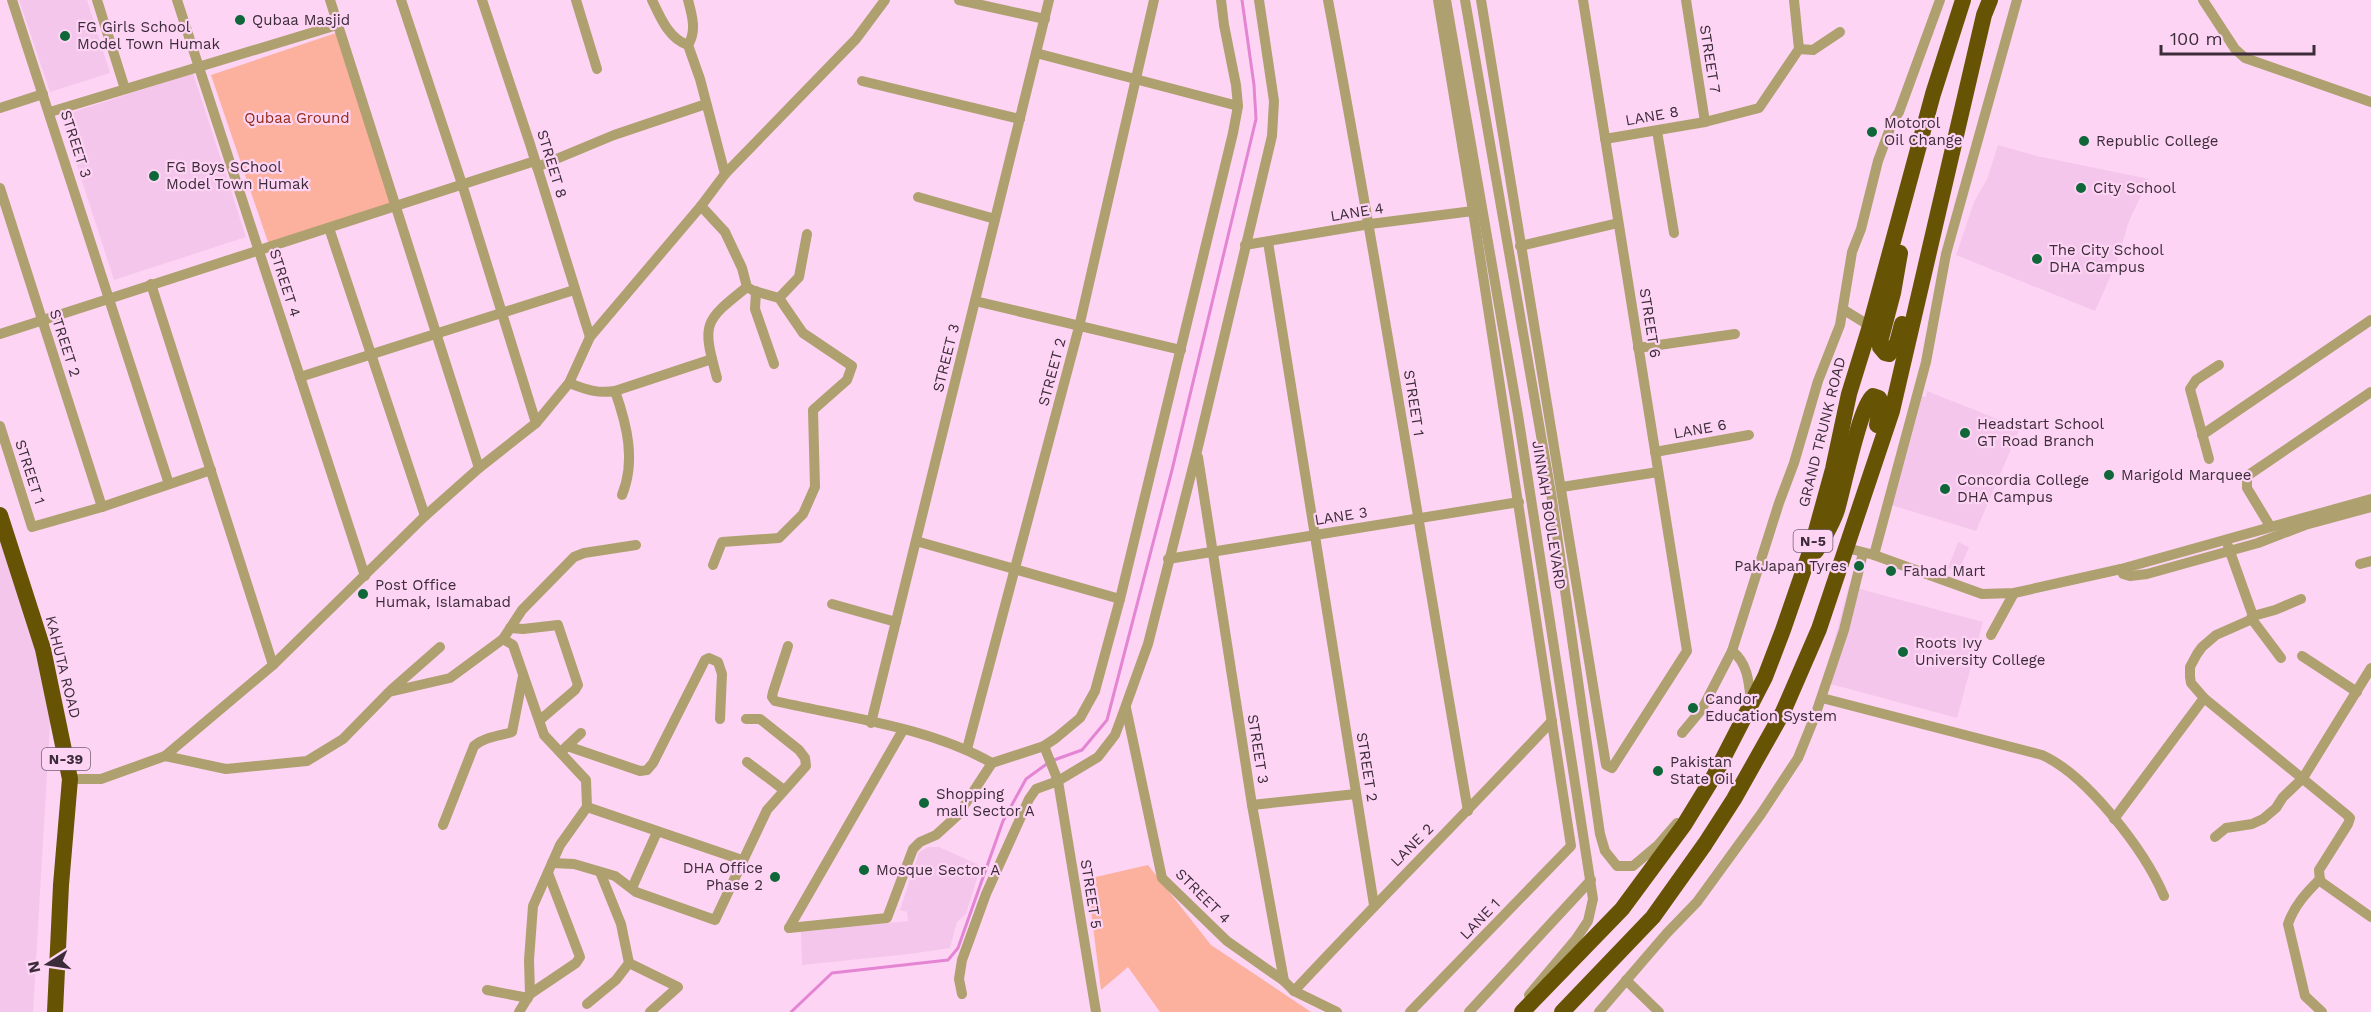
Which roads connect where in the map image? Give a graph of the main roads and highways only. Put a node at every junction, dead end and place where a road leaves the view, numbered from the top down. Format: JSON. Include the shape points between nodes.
{"nodes":[{"id":1,"x":1963,"y":0,"type":"edge"},
{"id":2,"x":1989,"y":0,"type":"edge"},
{"id":3,"x":1915,"y":159,"type":"junction"},
{"id":4,"x":1933,"y":229,"type":"junction"},
{"id":5,"x":0,"y":515,"type":"edge"},
{"id":6,"x":1858,"y":551,"type":"junction"},
{"id":7,"x":1803,"y":572,"type":"junction"},
{"id":8,"x":55,"y":1012,"type":"edge"},
{"id":9,"x":1522,"y":1012,"type":"edge"},
{"id":10,"x":1562,"y":1012,"type":"edge"}],
"edges":[{"from":1,"to":3,"type":"highway","name":"GRAND TRUNK ROAD","number":"N-5"},
{"from":2,"to":4,"type":"highway","number":"N-5"},
{"from":3,"to":4,"type":"highway","via":[[1893,293],[1880,342],[1884,354],[1889,354],[1897,343]]},
{"from":3,"to":7,"type":"highway","name":"GRAND TRUNK ROAD","number":"N-5"},
{"from":4,"to":6,"type":"highway","number":"N-5"},
{"from":5,"to":8,"type":"highway","name":"KAHUTA ROAD","number":"N-39","via":[[43,649],[70,779]]},
{"from":6,"to":7,"type":"highway","via":[[1859,491],[1881,411],[1881,402],[1875,396],[1869,400],[1830,526]]},
{"from":6,"to":10,"type":"highway","number":"N-5","via":[[1788,701],[1705,844],[1653,918]]},
{"from":7,"to":9,"type":"highway","name":"GRAND TRUNK ROAD","number":"N-5","via":[[1751,705],[1684,825],[1622,909]]}]}
